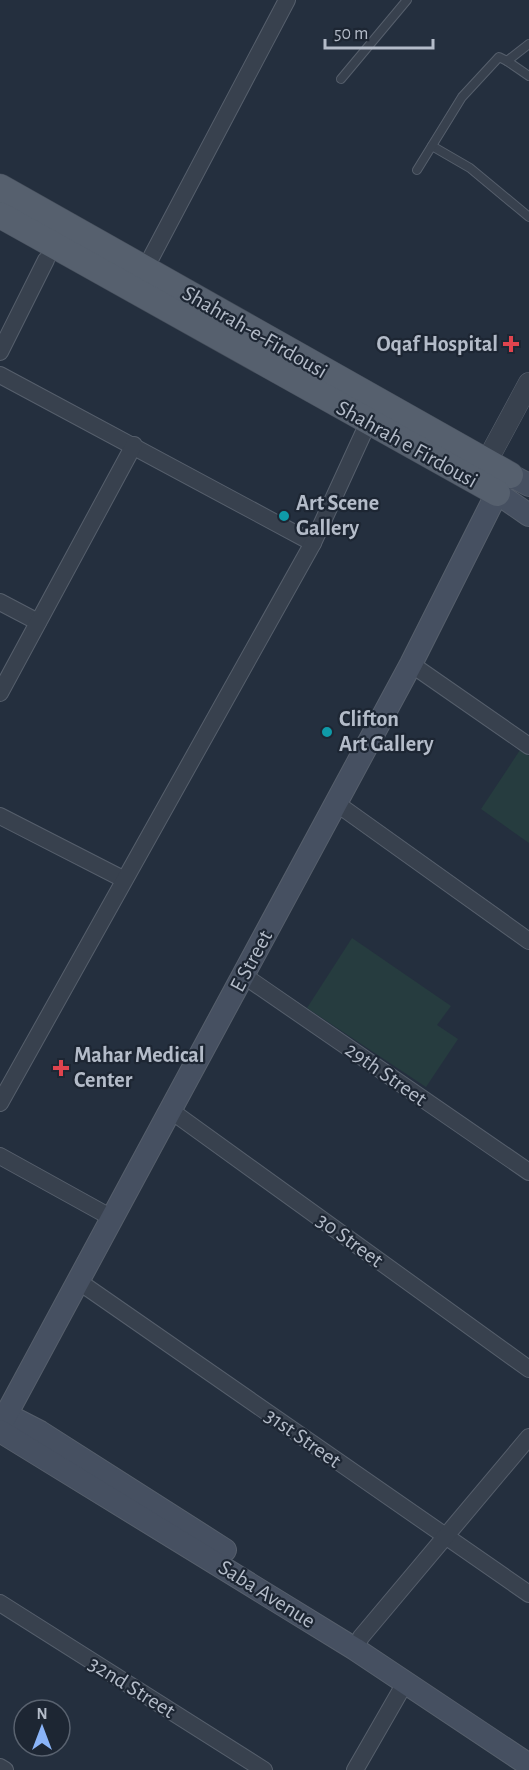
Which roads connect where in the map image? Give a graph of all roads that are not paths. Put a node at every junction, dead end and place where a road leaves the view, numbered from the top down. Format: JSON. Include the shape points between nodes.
{"nodes":[{"id":1,"x":287,"y":0,"type":"edge"},
{"id":2,"x":407,"y":0,"type":"edge"},
{"id":3,"x":529,"y":44,"type":"edge"},
{"id":4,"x":507,"y":61,"type":"junction"},
{"id":5,"x":529,"y":76,"type":"edge"},
{"id":6,"x":341,"y":79,"type":"dead end"},
{"id":7,"x":432,"y":146,"type":"junction"},
{"id":8,"x":417,"y":170,"type":"dead end"},
{"id":9,"x":0,"y":188,"type":"edge"},
{"id":10,"x":0,"y":215,"type":"edge"},
{"id":11,"x":529,"y":217,"type":"edge"},
{"id":12,"x":0,"y":235,"type":"edge"},
{"id":13,"x":56,"y":256,"type":"junction"},
{"id":14,"x":145,"y":269,"type":"junction"},
{"id":15,"x":0,"y":352,"type":"edge"},
{"id":16,"x":0,"y":375,"type":"edge"},
{"id":17,"x":529,"y":383,"type":"edge"},
{"id":18,"x":368,"y":423,"type":"junction"},
{"id":19,"x":135,"y":445,"type":"junction"},
{"id":20,"x":487,"y":461,"type":"junction"},
{"id":21,"x":512,"y":484,"type":"edge"},
{"id":22,"x":529,"y":515,"type":"edge"},
{"id":23,"x":313,"y":543,"type":"junction"},
{"id":24,"x":0,"y":602,"type":"edge"},
{"id":25,"x":38,"y":622,"type":"junction"},
{"id":26,"x":411,"y":664,"type":"junction"},
{"id":27,"x":0,"y":693,"type":"edge"},
{"id":28,"x":529,"y":746,"type":"edge"},
{"id":29,"x":336,"y":803,"type":"junction"},
{"id":30,"x":0,"y":816,"type":"edge"},
{"id":31,"x":123,"y":879,"type":"junction"},
{"id":32,"x":529,"y":941,"type":"edge"},
{"id":33,"x":243,"y":975,"type":"junction"},
{"id":34,"x":0,"y":1103,"type":"edge"},
{"id":35,"x":170,"y":1110,"type":"junction"},
{"id":36,"x":0,"y":1156,"type":"edge"},
{"id":37,"x":529,"y":1172,"type":"edge"},
{"id":38,"x":112,"y":1218,"type":"junction"},
{"id":39,"x":78,"y":1281,"type":"junction"},
{"id":40,"x":529,"y":1369,"type":"edge"},
{"id":41,"x":2,"y":1424,"type":"edge"},
{"id":42,"x":529,"y":1437,"type":"edge"},
{"id":43,"x":446,"y":1537,"type":"junction"},
{"id":44,"x":529,"y":1594,"type":"edge"},
{"id":45,"x":0,"y":1603,"type":"edge"},
{"id":46,"x":358,"y":1643,"type":"junction"},
{"id":47,"x":405,"y":1683,"type":"junction"},
{"id":48,"x":529,"y":1747,"type":"edge"},
{"id":49,"x":529,"y":1765,"type":"edge"},
{"id":50,"x":0,"y":1767,"type":"edge"},
{"id":51,"x":5,"y":1770,"type":"edge"},
{"id":52,"x":264,"y":1770,"type":"edge"},
{"id":53,"x":355,"y":1770,"type":"edge"}],
"edges":[{"from":1,"to":14,"type":"street"},
{"from":2,"to":6,"type":"lane"},
{"from":3,"to":4,"type":"lane"},
{"from":4,"to":5,"type":"lane"},
{"from":4,"to":7,"type":"lane","via":[[500,57],[473,84]]},
{"from":7,"to":8,"type":"lane"},
{"from":7,"to":11,"type":"lane","via":[[470,168]]},
{"from":9,"to":14,"type":"main road","name":"Shahrah-e-Firdousi"},
{"from":10,"to":13,"type":"main road"},
{"from":12,"to":13,"type":"main road"},
{"from":13,"to":15,"type":"street"},
{"from":13,"to":18,"type":"main road","name":"Shahrah e Firdousi","via":[[116,281]]},
{"from":14,"to":20,"type":"main road","name":"Shahrah-e-Firdousi"},
{"from":16,"to":19,"type":"street"},
{"from":17,"to":20,"type":"street"},
{"from":18,"to":21,"type":"main road","name":"Shahrah e Firdousi"},
{"from":18,"to":23,"type":"street"},
{"from":19,"to":23,"type":"street"},
{"from":19,"to":25,"type":"street"},
{"from":20,"to":21,"type":"main road","name":"Shahrah-e-Firdousi"},
{"from":21,"to":22,"type":"main road"},
{"from":21,"to":26,"type":"main road","name":"E Street"},
{"from":23,"to":31,"type":"street"},
{"from":24,"to":25,"type":"street"},
{"from":25,"to":27,"type":"street"},
{"from":26,"to":28,"type":"street"},
{"from":26,"to":29,"type":"main road","name":"E Street"},
{"from":29,"to":32,"type":"street"},
{"from":29,"to":33,"type":"main road","name":"E Street"},
{"from":30,"to":31,"type":"street"},
{"from":31,"to":34,"type":"street"},
{"from":33,"to":35,"type":"main road","name":"E Street"},
{"from":33,"to":37,"type":"street","name":"29th Street"},
{"from":35,"to":38,"type":"main road","name":"E Street"},
{"from":35,"to":40,"type":"street","name":"30 Street"},
{"from":36,"to":38,"type":"street"},
{"from":38,"to":39,"type":"main road","name":"E Street"},
{"from":39,"to":41,"type":"main road","name":"E Street"},
{"from":39,"to":43,"type":"street","name":"31st Street"},
{"from":41,"to":46,"type":"main road","name":"Saba Avenue"},
{"from":42,"to":43,"type":"street"},
{"from":43,"to":44,"type":"street","name":"31st Street"},
{"from":43,"to":46,"type":"street"},
{"from":45,"to":52,"type":"street","name":"32nd Street"},
{"from":46,"to":47,"type":"main road","name":"Saba Avenue"},
{"from":46,"to":48,"type":"main road","name":"Saba Avenue"},
{"from":47,"to":49,"type":"main road","name":"Saba Avenue"},
{"from":47,"to":53,"type":"street"},
{"from":50,"to":51,"type":"street"}]}
